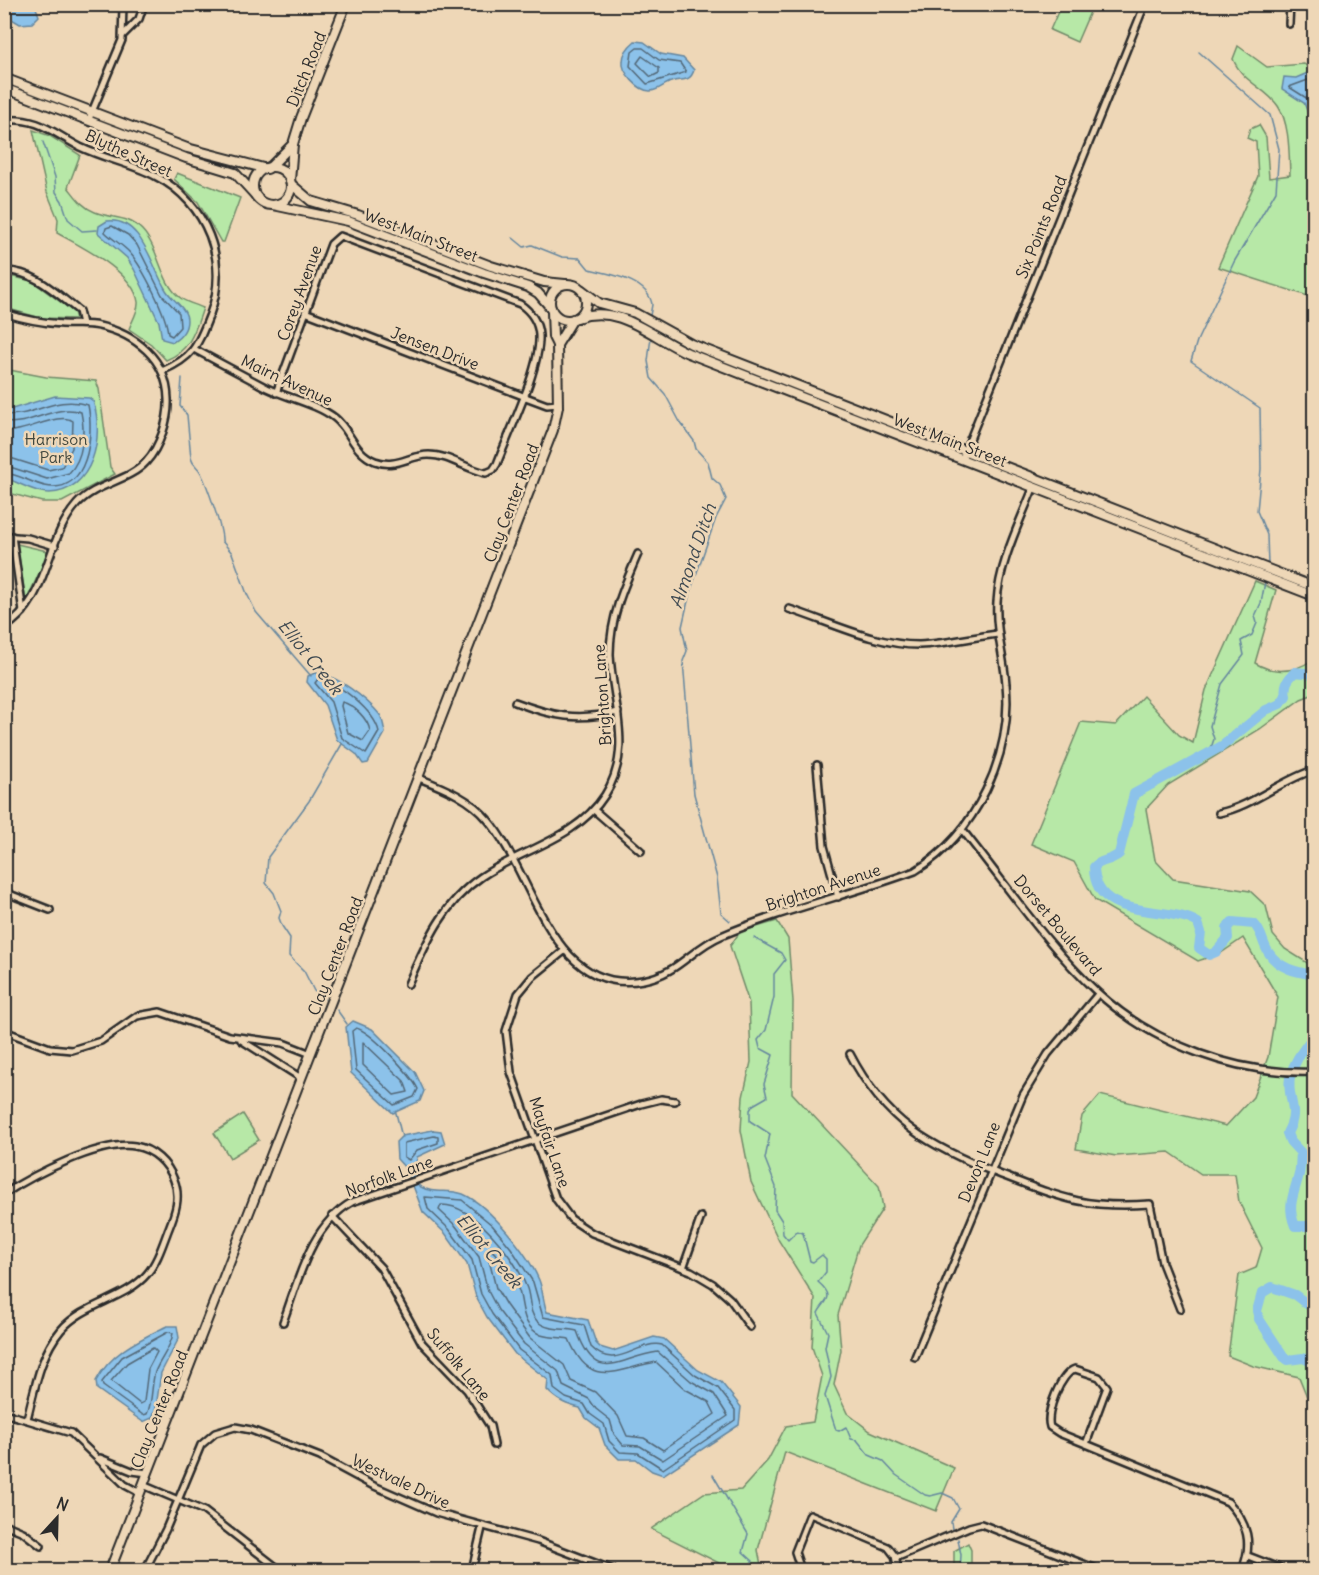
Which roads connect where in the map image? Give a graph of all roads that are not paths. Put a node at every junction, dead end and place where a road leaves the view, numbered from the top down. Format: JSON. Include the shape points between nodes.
{"nodes":[{"id":1,"x":123,"y":4,"type":"edge"},
{"id":2,"x":144,"y":4,"type":"edge"},
{"id":3,"x":345,"y":4,"type":"edge"},
{"id":4,"x":1144,"y":4,"type":"edge"},
{"id":5,"x":1290,"y":4,"type":"edge"},
{"id":6,"x":1289,"y":24,"type":"dead end"},
{"id":7,"x":123,"y":35,"type":"junction"},
{"id":8,"x":4,"y":78,"type":"edge"},
{"id":9,"x":4,"y":88,"type":"edge"},
{"id":10,"x":91,"y":115,"type":"junction"},
{"id":11,"x":4,"y":120,"type":"edge"},
{"id":12,"x":293,"y":144,"type":"junction"},
{"id":13,"x":268,"y":168,"type":"junction"},
{"id":14,"x":291,"y":182,"type":"junction"},
{"id":15,"x":257,"y":197,"type":"junction"},
{"id":16,"x":273,"y":205,"type":"junction"},
{"id":17,"x":443,"y":257,"type":"junction"},
{"id":18,"x":4,"y":271,"type":"edge"},
{"id":19,"x":437,"y":272,"type":"junction"},
{"id":20,"x":565,"y":284,"type":"junction"},
{"id":21,"x":582,"y":290,"type":"junction"},
{"id":22,"x":551,"y":310,"type":"junction"},
{"id":23,"x":304,"y":312,"type":"junction"},
{"id":24,"x":4,"y":313,"type":"edge"},
{"id":25,"x":575,"y":319,"type":"junction"},
{"id":26,"x":82,"y":324,"type":"junction"},
{"id":27,"x":557,"y":345,"type":"junction"},
{"id":28,"x":194,"y":349,"type":"junction"},
{"id":29,"x":162,"y":371,"type":"junction"},
{"id":30,"x":276,"y":393,"type":"junction"},
{"id":31,"x":523,"y":396,"type":"junction"},
{"id":32,"x":558,"y":404,"type":"junction"},
{"id":33,"x":963,"y":455,"type":"junction"},
{"id":34,"x":1037,"y":478,"type":"junction"},
{"id":35,"x":1034,"y":487,"type":"junction"},
{"id":36,"x":4,"y":536,"type":"edge"},
{"id":37,"x":12,"y":536,"type":"junction"},
{"id":38,"x":55,"y":546,"type":"junction"},
{"id":39,"x":638,"y":554,"type":"dead end"},
{"id":40,"x":1314,"y":586,"type":"edge"},
{"id":41,"x":1314,"y":596,"type":"edge"},
{"id":42,"x":789,"y":609,"type":"dead end"},
{"id":43,"x":23,"y":612,"type":"junction"},
{"id":44,"x":4,"y":628,"type":"edge"},
{"id":45,"x":998,"y":634,"type":"junction"},
{"id":46,"x":515,"y":702,"type":"dead end"},
{"id":47,"x":618,"y":712,"type":"junction"},
{"id":48,"x":817,"y":765,"type":"dead end"},
{"id":49,"x":1314,"y":770,"type":"edge"},
{"id":50,"x":419,"y":778,"type":"junction"},
{"id":51,"x":594,"y":810,"type":"junction"},
{"id":52,"x":1219,"y":813,"type":"dead end"},
{"id":53,"x":963,"y":831,"type":"junction"},
{"id":54,"x":642,"y":851,"type":"dead end"},
{"id":55,"x":514,"y":859,"type":"junction"},
{"id":56,"x":4,"y":892,"type":"edge"},
{"id":57,"x":838,"y":897,"type":"junction"},
{"id":58,"x":50,"y":910,"type":"dead end"},
{"id":59,"x":564,"y":951,"type":"junction"},
{"id":60,"x":408,"y":984,"type":"dead end"},
{"id":61,"x":1098,"y":994,"type":"junction"},
{"id":62,"x":4,"y":1031,"type":"edge"},
{"id":63,"x":239,"y":1039,"type":"junction"},
{"id":64,"x":850,"y":1053,"type":"dead end"},
{"id":65,"x":311,"y":1054,"type":"junction"},
{"id":66,"x":1311,"y":1072,"type":"edge"},
{"id":67,"x":301,"y":1078,"type":"junction"},
{"id":68,"x":675,"y":1101,"type":"dead end"},
{"id":69,"x":534,"y":1140,"type":"junction"},
{"id":70,"x":990,"y":1171,"type":"junction"},
{"id":71,"x":4,"y":1194,"type":"edge"},
{"id":72,"x":332,"y":1216,"type":"junction"},
{"id":73,"x":701,"y":1216,"type":"dead end"},
{"id":74,"x":683,"y":1268,"type":"junction"},
{"id":75,"x":1180,"y":1310,"type":"dead end"},
{"id":76,"x":283,"y":1322,"type":"dead end"},
{"id":77,"x":750,"y":1327,"type":"dead end"},
{"id":78,"x":915,"y":1357,"type":"dead end"},
{"id":79,"x":4,"y":1413,"type":"edge"},
{"id":80,"x":27,"y":1419,"type":"junction"},
{"id":81,"x":1086,"y":1444,"type":"junction"},
{"id":82,"x":494,"y":1445,"type":"dead end"},
{"id":83,"x":98,"y":1458,"type":"junction"},
{"id":84,"x":148,"y":1473,"type":"junction"},
{"id":85,"x":142,"y":1489,"type":"junction"},
{"id":86,"x":178,"y":1499,"type":"junction"},
{"id":87,"x":4,"y":1524,"type":"edge"},
{"id":88,"x":482,"y":1528,"type":"junction"},
{"id":89,"x":41,"y":1546,"type":"dead end"},
{"id":90,"x":1248,"y":1556,"type":"junction"},
{"id":91,"x":896,"y":1558,"type":"junction"},
{"id":92,"x":276,"y":1569,"type":"edge"},
{"id":93,"x":110,"y":1570,"type":"edge"},
{"id":94,"x":145,"y":1570,"type":"edge"},
{"id":95,"x":471,"y":1570,"type":"edge"},
{"id":96,"x":613,"y":1570,"type":"edge"},
{"id":97,"x":801,"y":1570,"type":"edge"},
{"id":98,"x":898,"y":1570,"type":"edge"},
{"id":99,"x":1099,"y":1570,"type":"edge"},
{"id":100,"x":1242,"y":1570,"type":"edge"},
{"id":101,"x":1284,"y":1570,"type":"edge"}],
"edges":[{"from":1,"to":7,"type":"street"},
{"from":2,"to":7,"type":"street","via":[[139,19]]},
{"from":3,"to":12,"type":"street","name":"Ditch Road"},
{"from":4,"to":33,"type":"street","name":"Six Points Road"},
{"from":5,"to":6,"type":"street"},
{"from":7,"to":10,"type":"street"},
{"from":8,"to":10,"type":"street"},
{"from":9,"to":10,"type":"street"},
{"from":10,"to":13,"type":"street","via":[[198,152]]},
{"from":10,"to":15,"type":"street","via":[[176,154],[238,174]]},
{"from":11,"to":28,"type":"street","name":"Blythe Street","via":[[22,120],[53,129],[81,147],[154,175],[193,206],[211,240],[217,276],[213,303]]},
{"from":12,"to":13,"type":"street","name":"Ditch Road"},
{"from":12,"to":14,"type":"street","name":"Ditch Road"},
{"from":13,"to":14,"type":"street","via":[[280,170]]},
{"from":13,"to":15,"type":"street","via":[[255,180]]},
{"from":14,"to":16,"type":"street","via":[[289,196]]},
{"from":14,"to":20,"type":"street","name":"West Main Street","via":[[311,201],[358,215],[483,264],[544,282]]},
{"from":15,"to":16,"type":"street"},
{"from":16,"to":17,"type":"street","name":"West Main Street","via":[[348,221]]},
{"from":17,"to":19,"type":"street"},
{"from":17,"to":22,"type":"street","name":"West Main Street","via":[[528,287]]},
{"from":18,"to":26,"type":"street","via":[[29,275],[41,282],[79,311]]},
{"from":19,"to":23,"type":"street","name":"Corey Avenue","via":[[348,237],[337,237],[330,244]]},
{"from":19,"to":31,"type":"street","via":[[520,304],[528,311],[539,336]]},
{"from":20,"to":21,"type":"street"},
{"from":20,"to":22,"type":"street","via":[[553,291]]},
{"from":21,"to":25,"type":"street","via":[[586,307]]},
{"from":21,"to":33,"type":"street","name":"West Main Street","via":[[599,303],[640,315],[691,344]]},
{"from":22,"to":25,"type":"street","via":[[560,318]]},
{"from":22,"to":27,"type":"street","name":"Clay Center Road"},
{"from":23,"to":30,"type":"street","name":"Corey Avenue"},
{"from":23,"to":31,"type":"street","name":"Jensen Drive"},
{"from":24,"to":26,"type":"street","via":[[47,323]]},
{"from":25,"to":27,"type":"street"},
{"from":25,"to":33,"type":"street","name":"West Main Street","via":[[608,315],[627,319],[695,356]]},
{"from":26,"to":29,"type":"street","via":[[102,326],[133,339],[150,352]]},
{"from":27,"to":32,"type":"street","name":"Clay Center Road"},
{"from":28,"to":29,"type":"street","via":[[185,360]]},
{"from":28,"to":30,"type":"street","name":"Mairn Avenue"},
{"from":29,"to":38,"type":"street","via":[[168,411],[153,453],[139,468],[82,498],[70,513]]},
{"from":30,"to":31,"type":"street","name":"Mairn Avenue","via":[[334,417],[360,452],[377,462],[398,464],[429,455],[483,472],[497,464]]},
{"from":31,"to":32,"type":"street","name":"Jensen Drive","via":[[548,405]]},
{"from":32,"to":50,"type":"street","name":"Clay Center Road","via":[[553,430]]},
{"from":33,"to":34,"type":"street","name":"West Main Street"},
{"from":33,"to":35,"type":"street","name":"West Main Street"},
{"from":34,"to":35,"type":"street","name":"Brighton Avenue"},
{"from":34,"to":40,"type":"street","name":"West Main Street"},
{"from":35,"to":41,"type":"street","name":"West Main Street"},
{"from":35,"to":45,"type":"street","name":"Brighton Avenue","via":[[1003,571],[997,603]]},
{"from":36,"to":37,"type":"street"},
{"from":37,"to":38,"type":"street"},
{"from":37,"to":43,"type":"street"},
{"from":38,"to":43,"type":"street","via":[[36,593]]},
{"from":39,"to":47,"type":"street","name":"Brighton Lane","via":[[613,623],[611,661]]},
{"from":42,"to":45,"type":"street","via":[[904,644]]},
{"from":43,"to":44,"type":"street"},
{"from":45,"to":53,"type":"street","name":"Brighton Avenue","via":[[1006,685],[1003,739],[976,809]]},
{"from":46,"to":47,"type":"street","via":[[562,717]]},
{"from":47,"to":51,"type":"street","name":"Brighton Lane","via":[[622,736],[619,761],[610,787]]},
{"from":48,"to":57,"type":"street","via":[[824,846]]},
{"from":49,"to":52,"type":"street","via":[[1275,786],[1240,808]]},
{"from":50,"to":55,"type":"street","name":"Brighton Avenue","via":[[453,792],[479,810]]},
{"from":50,"to":65,"type":"street","name":"Clay Center Road"},
{"from":51,"to":54,"type":"street"},
{"from":51,"to":55,"type":"street","name":"Brighton Lane","via":[[569,830]]},
{"from":53,"to":57,"type":"street","name":"Brighton Avenue","via":[[915,871]]},
{"from":53,"to":61,"type":"street","name":"Dorset Boulevard"},
{"from":55,"to":59,"type":"street","name":"Brighton Avenue"},
{"from":55,"to":60,"type":"street","name":"Brighton Lane","via":[[482,876],[451,903],[432,931]]},
{"from":56,"to":58,"type":"street"},
{"from":57,"to":59,"type":"street","name":"Brighton Avenue","via":[[719,937],[668,973],[641,981],[600,976]]},
{"from":59,"to":69,"type":"street","name":"Mayfair Lane","via":[[518,994],[506,1031],[508,1062]]},
{"from":61,"to":66,"type":"street","name":"Dorset Boulevard","via":[[1177,1044],[1227,1062],[1276,1071]]},
{"from":61,"to":70,"type":"street","name":"Devon Lane","via":[[1039,1067]]},
{"from":62,"to":63,"type":"street","via":[[50,1048],[72,1050],[96,1043],[137,1016],[156,1012]]},
{"from":63,"to":65,"type":"street","via":[[283,1043]]},
{"from":63,"to":67,"type":"street"},
{"from":64,"to":70,"type":"street","via":[[867,1085],[904,1125],[937,1148]]},
{"from":65,"to":67,"type":"street","name":"Clay Center Road"},
{"from":67,"to":84,"type":"street","name":"Clay Center Road"},
{"from":68,"to":69,"type":"street","name":"Norfolk Lane","via":[[657,1100]]},
{"from":69,"to":72,"type":"street","name":"Norfolk Lane","via":[[352,1202]]},
{"from":69,"to":74,"type":"street","name":"Mayfair Lane","via":[[556,1199],[572,1219],[592,1233]]},
{"from":70,"to":75,"type":"street","via":[[1070,1201],[1110,1206],[1150,1204],[1162,1263]]},
{"from":70,"to":78,"type":"street","name":"Devon Lane"},
{"from":71,"to":80,"type":"street","via":[[52,1167],[123,1145],[142,1148],[158,1157],[171,1173],[177,1193],[174,1216],[146,1275],[134,1286],[77,1315],[51,1344]]},
{"from":72,"to":76,"type":"street","name":"Norfolk Lane","via":[[315,1240]]},
{"from":72,"to":82,"type":"street","name":"Suffolk Lane","via":[[389,1280],[422,1343],[467,1390],[490,1426]]},
{"from":73,"to":74,"type":"street"},
{"from":74,"to":77,"type":"street","name":"Mayfair Lane","via":[[713,1284],[730,1299]]},
{"from":79,"to":80,"type":"street"},
{"from":80,"to":83,"type":"street","via":[[71,1433]]},
{"from":81,"to":81,"type":"street","via":[[1054,1430],[1048,1422],[1063,1377],[1075,1369],[1099,1377],[1107,1387]]},
{"from":81,"to":90,"type":"street","via":[[1228,1502],[1246,1526]]},
{"from":83,"to":84,"type":"street","via":[[132,1472]]},
{"from":83,"to":85,"type":"street","via":[[125,1485]]},
{"from":84,"to":85,"type":"street","name":"Clay Center Road"},
{"from":85,"to":86,"type":"street"},
{"from":85,"to":93,"type":"street","name":"Clay Center Road"},
{"from":86,"to":88,"type":"street","name":"Westvale Drive","via":[[201,1445],[228,1428],[246,1428],[326,1459],[408,1502]]},
{"from":86,"to":92,"type":"street","via":[[204,1511]]},
{"from":86,"to":94,"type":"street","name":"Westvale Drive"},
{"from":87,"to":89,"type":"street"},
{"from":88,"to":95,"type":"street"},
{"from":88,"to":96,"type":"street","name":"Westvale Drive","via":[[538,1541]]},
{"from":90,"to":100,"type":"street"},
{"from":90,"to":101,"type":"street"},
{"from":91,"to":97,"type":"street","via":[[883,1544],[810,1514],[795,1552]]},
{"from":91,"to":98,"type":"street"},
{"from":91,"to":99,"type":"street","via":[[973,1525],[984,1524]]}]}
